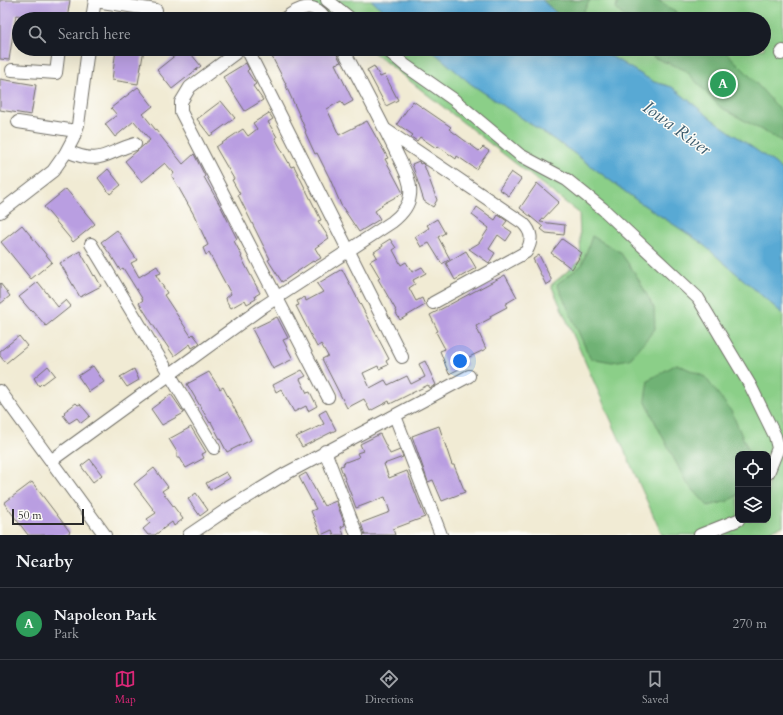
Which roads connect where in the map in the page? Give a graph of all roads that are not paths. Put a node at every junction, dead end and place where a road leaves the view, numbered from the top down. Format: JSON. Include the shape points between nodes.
{"nodes":[{"id":1,"x":326,"y":0,"type":"edge"},
{"id":2,"x":95,"y":1,"type":"edge"},
{"id":3,"x":303,"y":4,"type":"edge"},
{"id":4,"x":156,"y":10,"type":"dead end"},
{"id":5,"x":93,"y":12,"type":"edge"},
{"id":6,"x":293,"y":12,"type":"edge"},
{"id":7,"x":320,"y":12,"type":"edge"},
{"id":8,"x":342,"y":12,"type":"edge"},
{"id":9,"x":58,"y":56,"type":"edge"},
{"id":10,"x":86,"y":56,"type":"edge"},
{"id":11,"x":232,"y":56,"type":"edge"},
{"id":12,"x":251,"y":56,"type":"edge"},
{"id":13,"x":347,"y":56,"type":"edge"},
{"id":14,"x":394,"y":56,"type":"edge"},
{"id":15,"x":12,"y":70,"type":"dead end"},
{"id":16,"x":18,"y":122,"type":"dead end"},
{"id":17,"x":385,"y":129,"type":"junction"},
{"id":18,"x":76,"y":131,"type":"junction"},
{"id":19,"x":135,"y":144,"type":"dead end"},
{"id":20,"x":67,"y":151,"type":"junction"},
{"id":21,"x":0,"y":212,"type":"edge"},
{"id":22,"x":90,"y":244,"type":"dead end"},
{"id":23,"x":348,"y":250,"type":"junction"},
{"id":24,"x":277,"y":297,"type":"junction"},
{"id":25,"x":433,"y":303,"type":"dead end"},
{"id":26,"x":402,"y":357,"type":"dead end"},
{"id":27,"x":170,"y":374,"type":"junction"},
{"id":28,"x":468,"y":376,"type":"dead end"},
{"id":29,"x":0,"y":391,"type":"edge"},
{"id":30,"x":328,"y":397,"type":"dead end"},
{"id":31,"x":395,"y":416,"type":"junction"},
{"id":32,"x":214,"y":448,"type":"dead end"},
{"id":33,"x":325,"y":451,"type":"junction"},
{"id":34,"x":52,"y":460,"type":"junction"},
{"id":35,"x":771,"y":466,"type":"edge"},
{"id":36,"x":735,"y":521,"type":"edge"},
{"id":37,"x":105,"y":535,"type":"edge"},
{"id":38,"x":189,"y":535,"type":"edge"},
{"id":39,"x":357,"y":535,"type":"edge"},
{"id":40,"x":441,"y":535,"type":"edge"},
{"id":41,"x":700,"y":535,"type":"edge"}],
"edges":[{"from":1,"to":8,"type":"street"},
{"from":2,"to":4,"type":"street"},
{"from":2,"to":5,"type":"street"},
{"from":3,"to":6,"type":"street"},
{"from":3,"to":7,"type":"street"},
{"from":9,"to":15,"type":"street","via":[[56,74]]},
{"from":10,"to":18,"type":"street"},
{"from":11,"to":24,"type":"street","via":[[190,87],[181,102],[181,112]]},
{"from":12,"to":23,"type":"street"},
{"from":13,"to":17,"type":"street"},
{"from":14,"to":35,"type":"street","via":[[453,99],[520,155],[567,180],[603,209],[698,298],[750,386],[775,436],[778,448]]},
{"from":16,"to":18,"type":"street"},
{"from":17,"to":23,"type":"street","via":[[409,181],[411,194],[407,207],[399,216]]},
{"from":17,"to":25,"type":"street","via":[[529,228],[531,245],[526,252]]},
{"from":18,"to":20,"type":"street"},
{"from":19,"to":20,"type":"street","via":[[96,158],[87,158]]},
{"from":20,"to":21,"type":"street","via":[[53,171]]},
{"from":22,"to":27,"type":"street"},
{"from":23,"to":24,"type":"street"},
{"from":23,"to":26,"type":"street"},
{"from":24,"to":27,"type":"street"},
{"from":24,"to":30,"type":"street"},
{"from":27,"to":32,"type":"street"},
{"from":27,"to":34,"type":"street"},
{"from":28,"to":31,"type":"street"},
{"from":29,"to":34,"type":"street"},
{"from":31,"to":33,"type":"street"},
{"from":31,"to":40,"type":"street"},
{"from":33,"to":38,"type":"street","via":[[255,491]]},
{"from":33,"to":39,"type":"street"},
{"from":34,"to":37,"type":"street"},
{"from":36,"to":41,"type":"street"}]}
